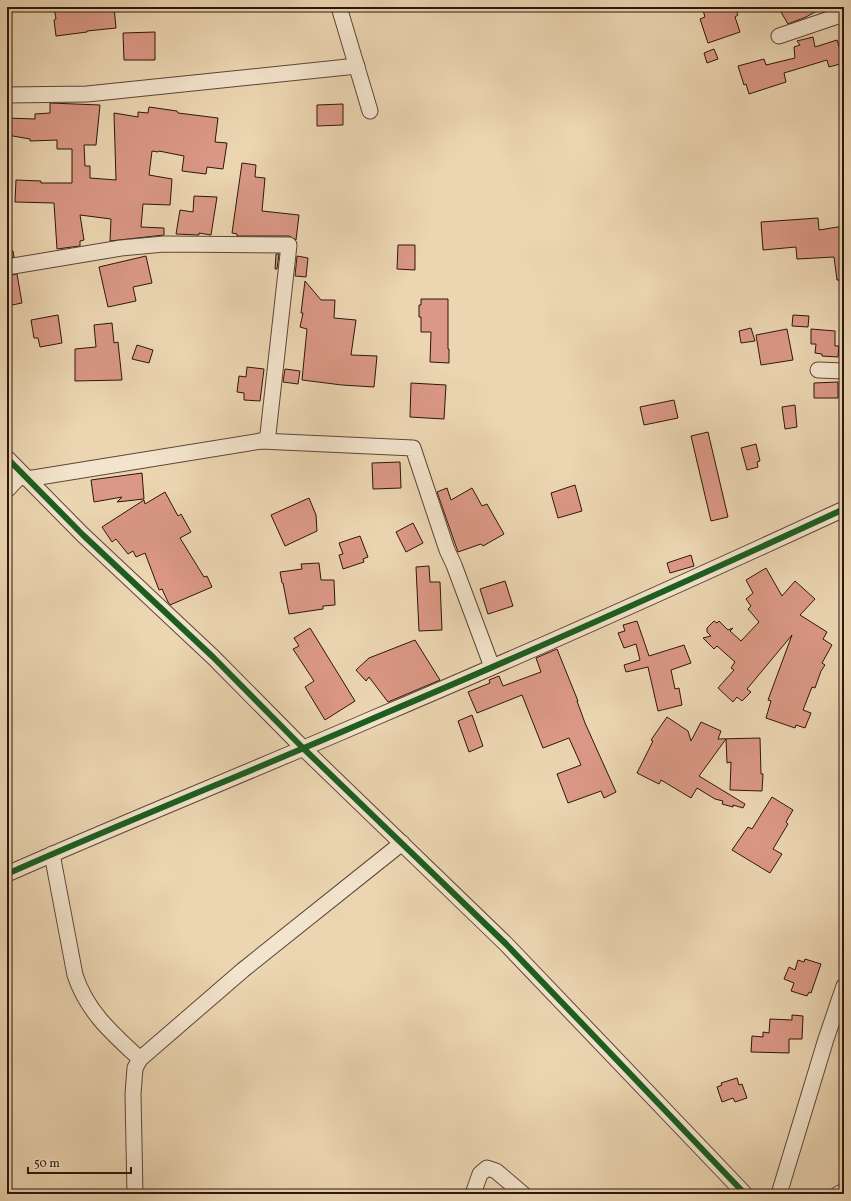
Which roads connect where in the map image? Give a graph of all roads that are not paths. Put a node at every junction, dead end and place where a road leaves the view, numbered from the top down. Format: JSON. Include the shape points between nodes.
{"nodes":[{"id":1,"x":339,"y":7,"type":"edge"},
{"id":2,"x":844,"y":14,"type":"edge"},
{"id":3,"x":778,"y":36,"type":"dead end"},
{"id":4,"x":357,"y":66,"type":"junction"},
{"id":5,"x":7,"y":95,"type":"edge"},
{"id":6,"x":370,"y":110,"type":"dead end"},
{"id":7,"x":7,"y":267,"type":"edge"},
{"id":8,"x":818,"y":370,"type":"dead end"},
{"id":9,"x":844,"y":370,"type":"edge"},
{"id":10,"x":261,"y":441,"type":"junction"},
{"id":11,"x":7,"y":458,"type":"edge"},
{"id":12,"x":25,"y":476,"type":"junction"},
{"id":13,"x":7,"y":490,"type":"edge"},
{"id":14,"x":844,"y":509,"type":"edge"},
{"id":15,"x":492,"y":667,"type":"junction"},
{"id":16,"x":303,"y":748,"type":"junction"},
{"id":17,"x":402,"y":843,"type":"junction"},
{"id":18,"x":52,"y":854,"type":"junction"},
{"id":19,"x":7,"y":874,"type":"edge"},
{"id":20,"x":844,"y":986,"type":"edge"},
{"id":21,"x":140,"y":1059,"type":"junction"},
{"id":22,"x":844,"y":1190,"type":"edge"},
{"id":23,"x":135,"y":1194,"type":"edge"},
{"id":24,"x":473,"y":1194,"type":"edge"},
{"id":25,"x":523,"y":1194,"type":"edge"},
{"id":26,"x":745,"y":1194,"type":"edge"},
{"id":27,"x":779,"y":1194,"type":"edge"},
{"id":28,"x":838,"y":1194,"type":"edge"}],
"edges":[{"from":1,"to":4,"type":"street"},
{"from":2,"to":3,"type":"street"},
{"from":4,"to":5,"type":"street","via":[[87,94]]},
{"from":4,"to":6,"type":"street"},
{"from":7,"to":10,"type":"street","via":[[121,248],[164,244],[289,245],[268,434],[266,439]]},
{"from":8,"to":9,"type":"street"},
{"from":10,"to":12,"type":"street"},
{"from":10,"to":15,"type":"street","via":[[413,448],[447,550]]},
{"from":11,"to":12,"type":"street"},
{"from":12,"to":13,"type":"street"},
{"from":12,"to":16,"type":"street","via":[[83,535],[214,657]]},
{"from":14,"to":15,"type":"street"},
{"from":15,"to":16,"type":"street"},
{"from":16,"to":17,"type":"street"},
{"from":16,"to":18,"type":"street"},
{"from":17,"to":21,"type":"street","via":[[243,970]]},
{"from":17,"to":26,"type":"street","via":[[517,955]]},
{"from":18,"to":19,"type":"street"},
{"from":18,"to":21,"type":"street","via":[[79,987],[105,1026]]},
{"from":20,"to":27,"type":"street"},
{"from":21,"to":23,"type":"street","via":[[135,1068],[133,1094]]},
{"from":22,"to":28,"type":"street"},
{"from":24,"to":25,"type":"street","via":[[480,1174],[487,1168],[496,1171]]}]}
